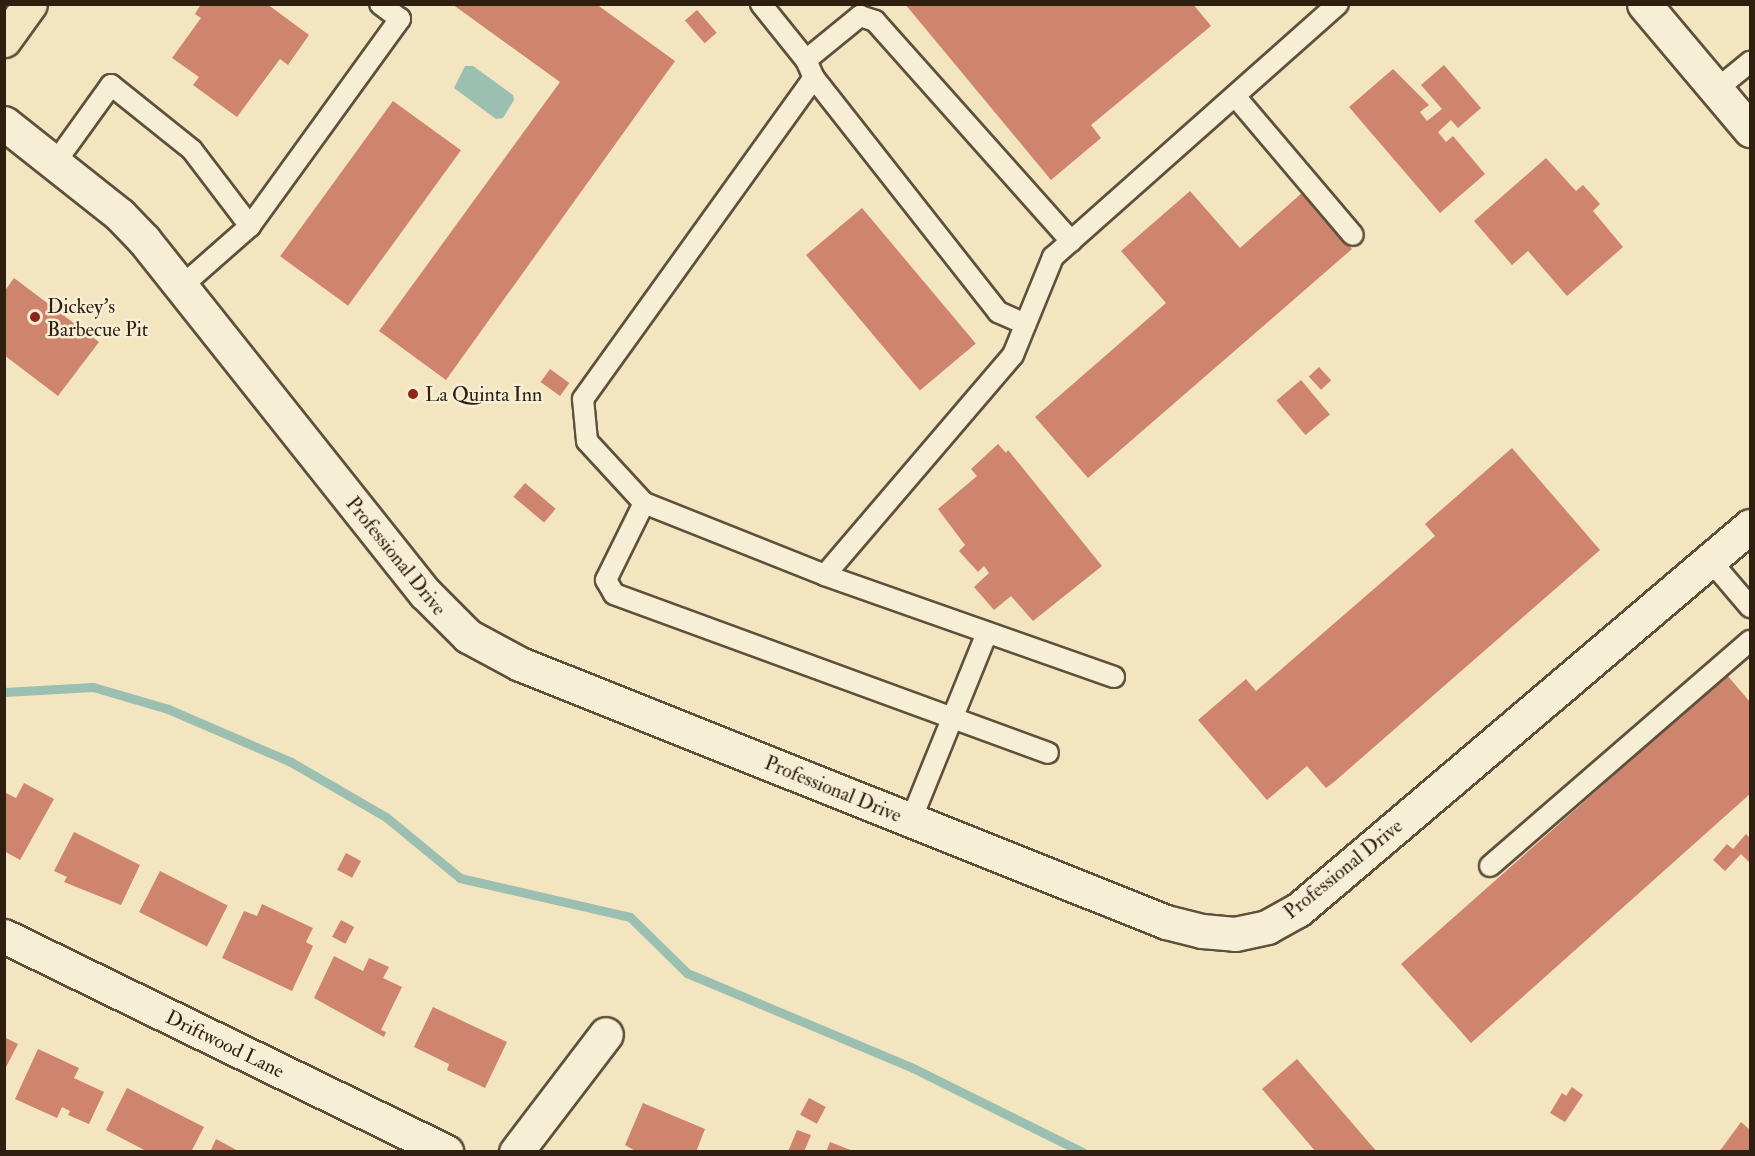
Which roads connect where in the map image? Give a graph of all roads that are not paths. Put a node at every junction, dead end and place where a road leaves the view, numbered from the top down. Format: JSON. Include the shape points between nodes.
{"nodes":[{"id":1,"x":30,"y":4,"type":"edge"},
{"id":2,"x":380,"y":4,"type":"edge"},
{"id":3,"x":761,"y":4,"type":"edge"},
{"id":4,"x":1338,"y":4,"type":"edge"},
{"id":5,"x":1644,"y":4,"type":"edge"},
{"id":6,"x":4,"y":40,"type":"edge"},
{"id":7,"x":1750,"y":62,"type":"edge"},
{"id":8,"x":810,"y":69,"type":"junction"},
{"id":9,"x":1717,"y":89,"type":"junction"},
{"id":10,"x":1235,"y":96,"type":"junction"},
{"id":11,"x":4,"y":123,"type":"edge"},
{"id":12,"x":1750,"y":130,"type":"edge"},
{"id":13,"x":55,"y":163,"type":"junction"},
{"id":14,"x":250,"y":226,"type":"junction"},
{"id":15,"x":1353,"y":235,"type":"dead end"},
{"id":16,"x":1071,"y":242,"type":"junction"},
{"id":17,"x":183,"y":285,"type":"junction"},
{"id":18,"x":1025,"y":324,"type":"junction"},
{"id":19,"x":644,"y":503,"type":"junction"},
{"id":20,"x":1750,"y":526,"type":"edge"},
{"id":21,"x":1710,"y":560,"type":"junction"},
{"id":22,"x":825,"y":575,"type":"junction"},
{"id":23,"x":1750,"y":607,"type":"edge"},
{"id":24,"x":987,"y":633,"type":"junction"},
{"id":25,"x":1750,"y":641,"type":"edge"},
{"id":26,"x":1113,"y":677,"type":"dead end"},
{"id":27,"x":954,"y":718,"type":"junction"},
{"id":28,"x":1048,"y":753,"type":"dead end"},
{"id":29,"x":911,"y":820,"type":"junction"},
{"id":30,"x":1490,"y":866,"type":"dead end"},
{"id":31,"x":4,"y":936,"type":"edge"},
{"id":32,"x":606,"y":1034,"type":"dead end"},
{"id":33,"x":446,"y":1152,"type":"edge"},
{"id":34,"x":516,"y":1152,"type":"edge"}],
"edges":[{"from":1,"to":6,"type":"highway"},
{"from":2,"to":14,"type":"lane","via":[[400,19]]},
{"from":3,"to":8,"type":"lane"},
{"from":4,"to":10,"type":"lane"},
{"from":5,"to":9,"type":"street"},
{"from":7,"to":9,"type":"lane"},
{"from":8,"to":16,"type":"lane","via":[[860,16],[875,21]]},
{"from":8,"to":18,"type":"lane","via":[[998,312]]},
{"from":8,"to":19,"type":"lane","via":[[583,399],[587,441]]},
{"from":9,"to":12,"type":"street"},
{"from":10,"to":15,"type":"lane"},
{"from":10,"to":16,"type":"lane"},
{"from":11,"to":13,"type":"street","name":"Professional Drive"},
{"from":13,"to":14,"type":"lane","via":[[111,86],[192,150]]},
{"from":13,"to":17,"type":"street","name":"Professional Drive","via":[[120,215]]},
{"from":14,"to":17,"type":"lane"},
{"from":16,"to":18,"type":"lane","via":[[1053,257]]},
{"from":17,"to":29,"type":"street","name":"Professional Drive","via":[[425,593],[468,636],[520,664]]},
{"from":18,"to":22,"type":"lane","via":[[1012,354]]},
{"from":19,"to":22,"type":"lane"},
{"from":19,"to":27,"type":"lane","via":[[606,580],[614,594]]},
{"from":20,"to":21,"type":"street","name":"Professional Drive"},
{"from":21,"to":23,"type":"lane"},
{"from":21,"to":29,"type":"street","name":"Professional Drive","via":[[1298,910],[1268,927],[1235,934],[1166,922]]},
{"from":22,"to":24,"type":"lane"},
{"from":24,"to":26,"type":"lane"},
{"from":24,"to":27,"type":"lane"},
{"from":25,"to":30,"type":"lane"},
{"from":27,"to":28,"type":"lane"},
{"from":27,"to":29,"type":"lane"},
{"from":31,"to":33,"type":"street","name":"Driftwood Lane"},
{"from":32,"to":34,"type":"street"}]}
